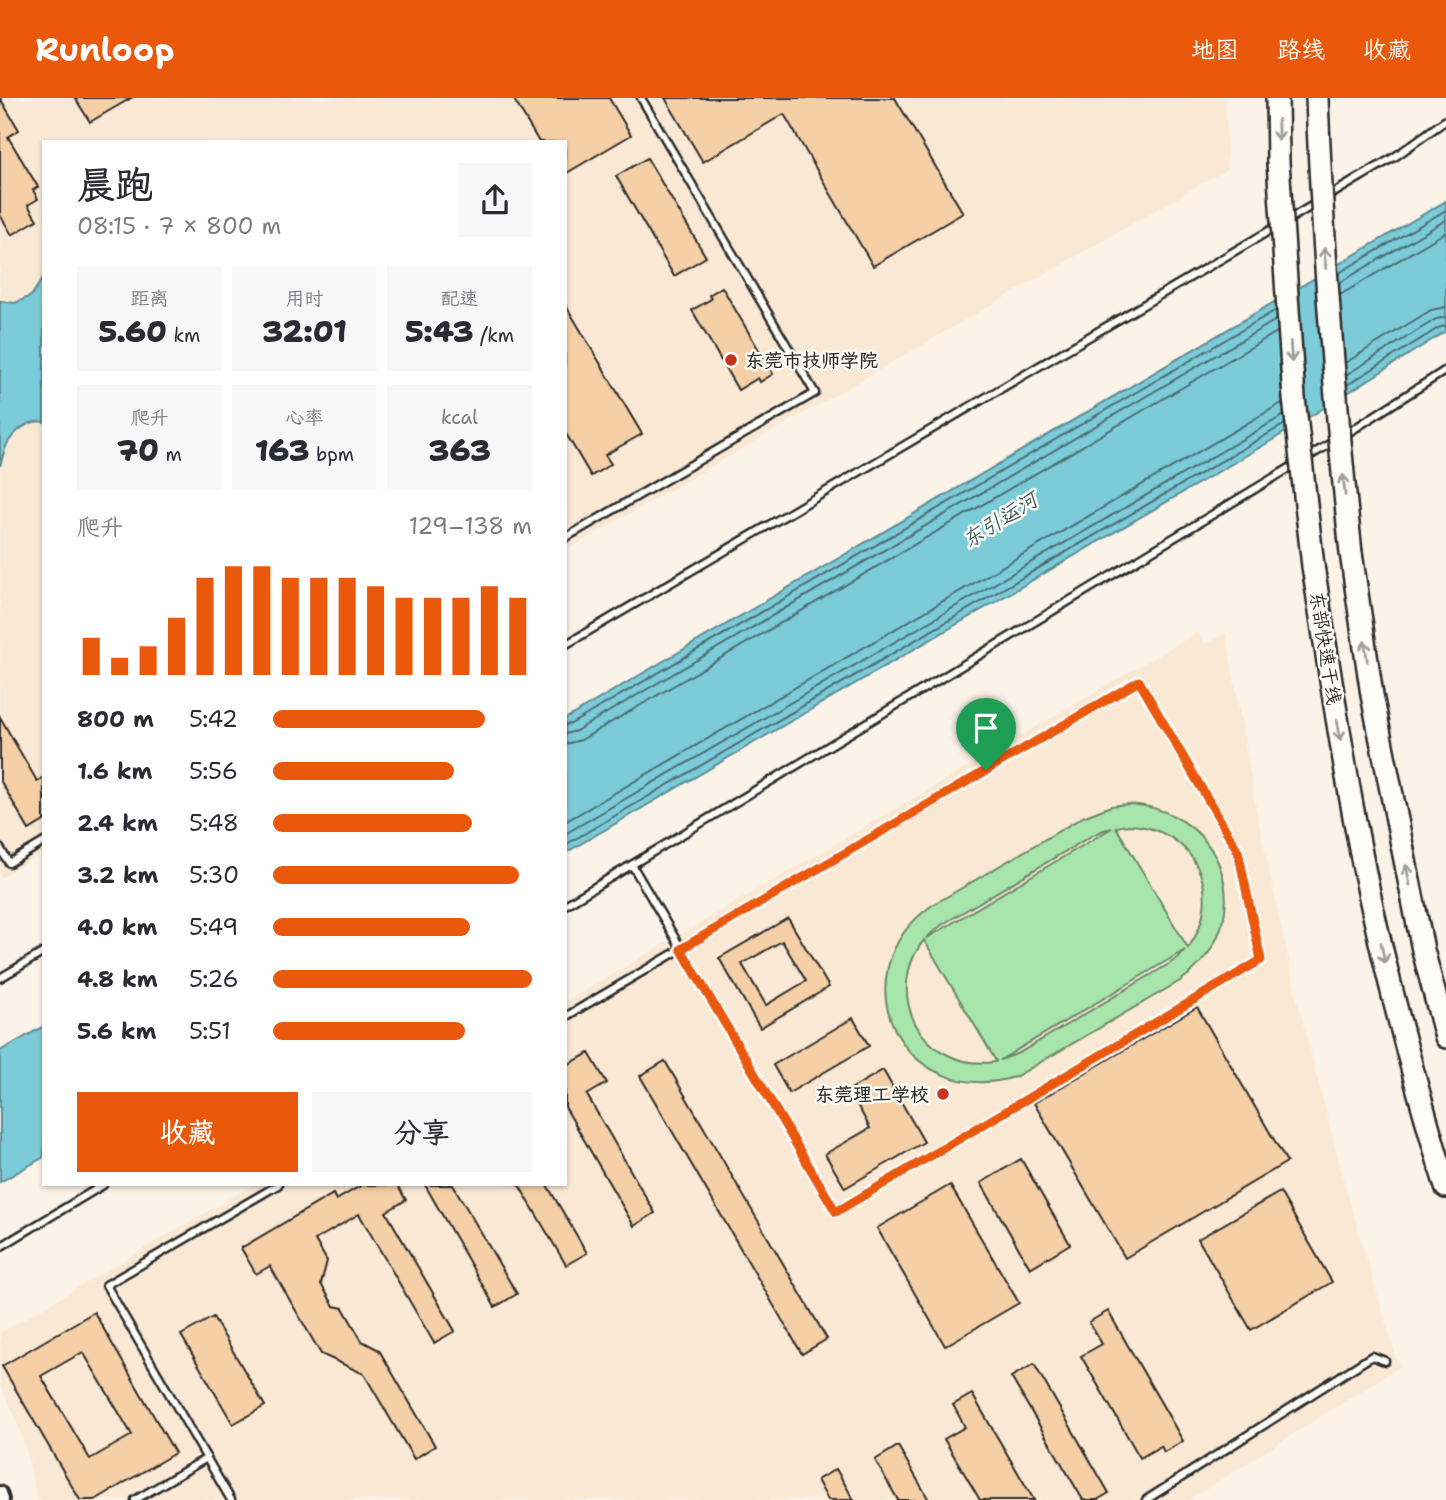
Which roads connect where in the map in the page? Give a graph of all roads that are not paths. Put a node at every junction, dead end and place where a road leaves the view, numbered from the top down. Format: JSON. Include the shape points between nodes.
{"nodes":[{"id":1,"x":641,"y":98,"type":"edge"},
{"id":2,"x":1277,"y":98,"type":"edge"},
{"id":3,"x":1317,"y":98,"type":"edge"},
{"id":4,"x":1446,"y":120,"type":"edge"},
{"id":5,"x":1446,"y":370,"type":"edge"},
{"id":6,"x":567,"y":537,"type":"edge"},
{"id":7,"x":567,"y":644,"type":"edge"},
{"id":8,"x":42,"y":843,"type":"edge"},
{"id":9,"x":0,"y":848,"type":"edge"},
{"id":10,"x":632,"y":865,"type":"junction"},
{"id":11,"x":567,"y":904,"type":"edge"},
{"id":12,"x":681,"y":949,"type":"junction"},
{"id":13,"x":42,"y":953,"type":"edge"},
{"id":14,"x":0,"y":978,"type":"edge"},
{"id":15,"x":567,"y":1016,"type":"edge"},
{"id":16,"x":1446,"y":1037,"type":"edge"},
{"id":17,"x":101,"y":1186,"type":"edge"},
{"id":18,"x":276,"y":1186,"type":"edge"},
{"id":19,"x":1446,"y":1187,"type":"edge"},
{"id":20,"x":0,"y":1247,"type":"edge"},
{"id":21,"x":1385,"y":1361,"type":"dead end"},
{"id":22,"x":207,"y":1458,"type":"junction"},
{"id":23,"x":0,"y":1493,"type":"edge"},
{"id":24,"x":2,"y":1500,"type":"edge"},
{"id":25,"x":135,"y":1500,"type":"edge"},
{"id":26,"x":232,"y":1500,"type":"edge"},
{"id":27,"x":1146,"y":1500,"type":"edge"}],
"edges":[{"from":1,"to":6,"type":"lane","via":[[815,393]]},
{"from":2,"to":19,"type":"highway","name":"东部快速干线","one_way":true,"bridge":true,"via":[[1294,398],[1329,675],[1388,975]]},
{"from":16,"to":3,"type":"highway","name":"东部快速干线","one_way":true,"bridge":true,"via":[[1423,950],[1375,709],[1351,552],[1336,412]]},
{"from":4,"to":7,"type":"lane","via":[[1384,164]]},
{"from":5,"to":10,"type":"lane"},
{"from":8,"to":9,"type":"lane","via":[[9,863]]},
{"from":10,"to":11,"type":"lane"},
{"from":10,"to":12,"type":"lane"},
{"from":12,"to":12,"type":"lane","via":[[836,1212],[1261,960],[1238,851],[1139,681]]},
{"from":12,"to":15,"type":"lane"},
{"from":13,"to":14,"type":"lane"},
{"from":17,"to":20,"type":"lane"},
{"from":18,"to":22,"type":"lane","via":[[106,1285]]},
{"from":21,"to":27,"type":"lane","via":[[1372,1356]]},
{"from":22,"to":25,"type":"lane"},
{"from":22,"to":26,"type":"lane"},
{"from":23,"to":24,"type":"street"}]}
